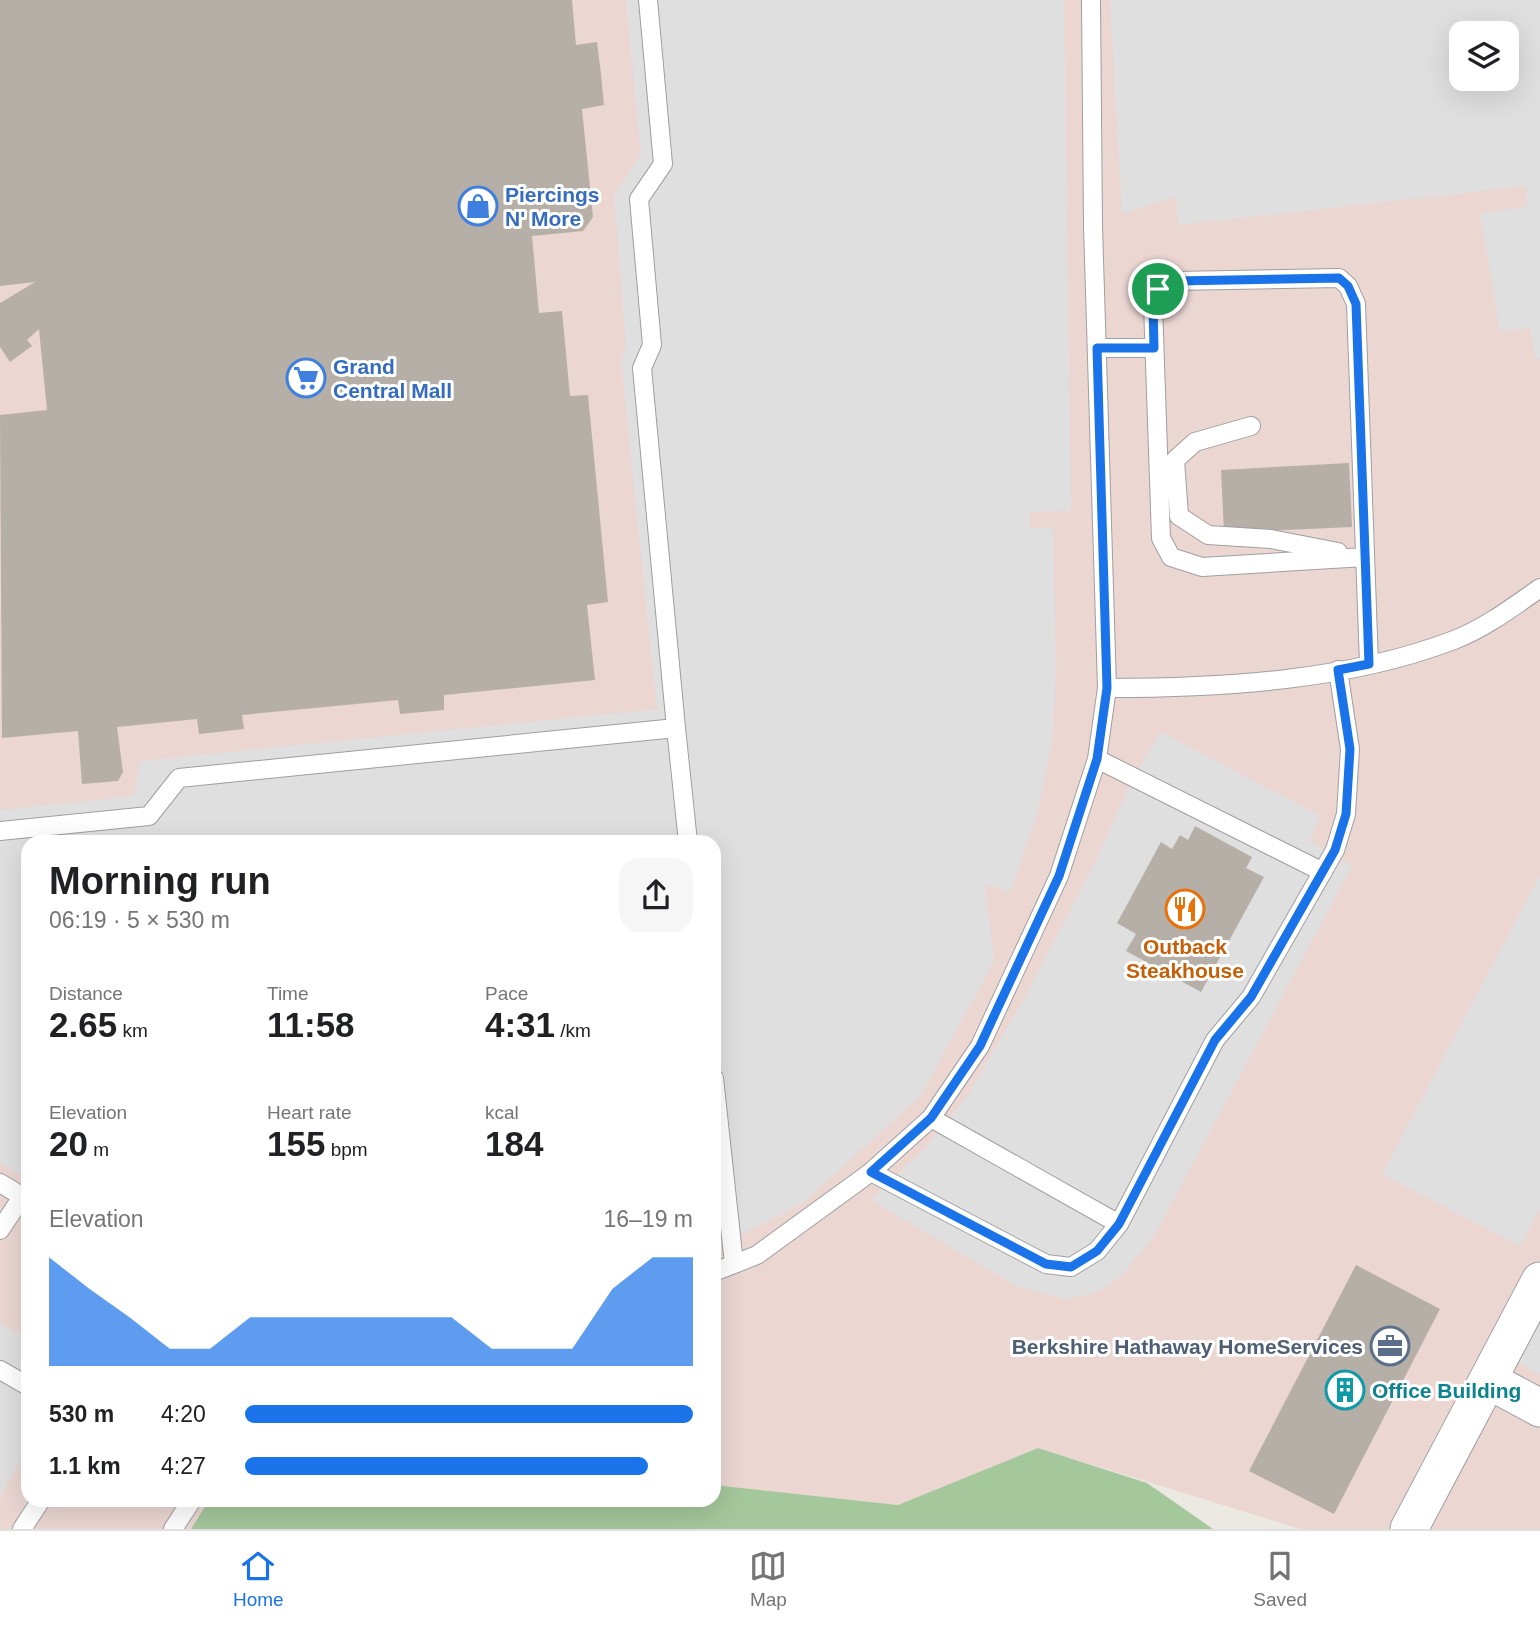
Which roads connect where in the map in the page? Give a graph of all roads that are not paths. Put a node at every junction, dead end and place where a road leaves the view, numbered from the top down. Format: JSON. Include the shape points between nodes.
{"nodes":[{"id":1,"x":648,"y":0,"type":"edge"},
{"id":2,"x":1091,"y":0,"type":"edge"},
{"id":3,"x":1097,"y":348,"type":"junction"},
{"id":4,"x":1154,"y":348,"type":"junction"},
{"id":5,"x":1251,"y":426,"type":"dead end"},
{"id":6,"x":1365,"y":557,"type":"junction"},
{"id":7,"x":1540,"y":587,"type":"edge"},
{"id":8,"x":1369,"y":664,"type":"junction"},
{"id":9,"x":1338,"y":670,"type":"junction"},
{"id":10,"x":1107,"y":688,"type":"junction"},
{"id":11,"x":676,"y":728,"type":"junction"},
{"id":12,"x":1097,"y":759,"type":"junction"},
{"id":13,"x":0,"y":831,"type":"edge"},
{"id":14,"x":687,"y":835,"type":"edge"},
{"id":15,"x":1323,"y":872,"type":"junction"},
{"id":16,"x":931,"y":1118,"type":"junction"},
{"id":17,"x":721,"y":1143,"type":"edge"},
{"id":18,"x":871,"y":1172,"type":"junction"},
{"id":19,"x":0,"y":1183,"type":"edge"},
{"id":20,"x":21,"y":1196,"type":"edge"},
{"id":21,"x":21,"y":1203,"type":"edge"},
{"id":22,"x":1119,"y":1224,"type":"junction"},
{"id":23,"x":0,"y":1230,"type":"edge"},
{"id":24,"x":734,"y":1264,"type":"junction"},
{"id":25,"x":721,"y":1269,"type":"edge"},
{"id":26,"x":1540,"y":1281,"type":"edge"},
{"id":27,"x":0,"y":1370,"type":"edge"},
{"id":28,"x":1488,"y":1380,"type":"junction"},
{"id":29,"x":21,"y":1382,"type":"edge"},
{"id":30,"x":1540,"y":1408,"type":"edge"},
{"id":31,"x":36,"y":1507,"type":"edge"},
{"id":32,"x":187,"y":1507,"type":"edge"},
{"id":33,"x":22,"y":1529,"type":"edge"},
{"id":34,"x":173,"y":1529,"type":"edge"},
{"id":35,"x":1409,"y":1529,"type":"edge"}],
"edges":[{"from":1,"to":11,"type":"lane","via":[[663,164],[639,199],[652,345],[642,368]]},
{"from":2,"to":3,"type":"lane"},
{"from":3,"to":4,"type":"lane"},
{"from":3,"to":10,"type":"lane"},
{"from":4,"to":6,"type":"lane","via":[[1161,538],[1171,557],[1202,567]]},
{"from":4,"to":6,"type":"lane","via":[[1153,305],[1158,289],[1174,281],[1339,278],[1348,286],[1356,304]]},
{"from":5,"to":6,"type":"lane","via":[[1195,442],[1175,460],[1179,516],[1209,536],[1271,539]]},
{"from":6,"to":8,"type":"lane"},
{"from":7,"to":8,"type":"lane","via":[[1503,614],[1455,639]]},
{"from":8,"to":9,"type":"lane"},
{"from":9,"to":10,"type":"lane","via":[[1252,681]]},
{"from":9,"to":15,"type":"lane","via":[[1350,749],[1346,814]]},
{"from":10,"to":12,"type":"lane"},
{"from":11,"to":13,"type":"lane","via":[[179,778],[149,816]]},
{"from":11,"to":14,"type":"lane"},
{"from":12,"to":15,"type":"lane"},
{"from":12,"to":16,"type":"lane","via":[[1059,876],[980,1046]]},
{"from":15,"to":22,"type":"lane","via":[[1251,997],[1215,1040]]},
{"from":16,"to":18,"type":"lane"},
{"from":16,"to":22,"type":"lane"},
{"from":17,"to":24,"type":"lane"},
{"from":18,"to":22,"type":"lane","via":[[1046,1264],[1071,1267],[1097,1251]]},
{"from":18,"to":24,"type":"lane","via":[[757,1255]]},
{"from":19,"to":20,"type":"lane"},
{"from":21,"to":23,"type":"lane"},
{"from":24,"to":25,"type":"lane"},
{"from":26,"to":28,"type":"street"},
{"from":27,"to":29,"type":"lane"},
{"from":28,"to":30,"type":"street"},
{"from":28,"to":35,"type":"street"},
{"from":31,"to":33,"type":"lane"},
{"from":32,"to":34,"type":"lane"}]}
